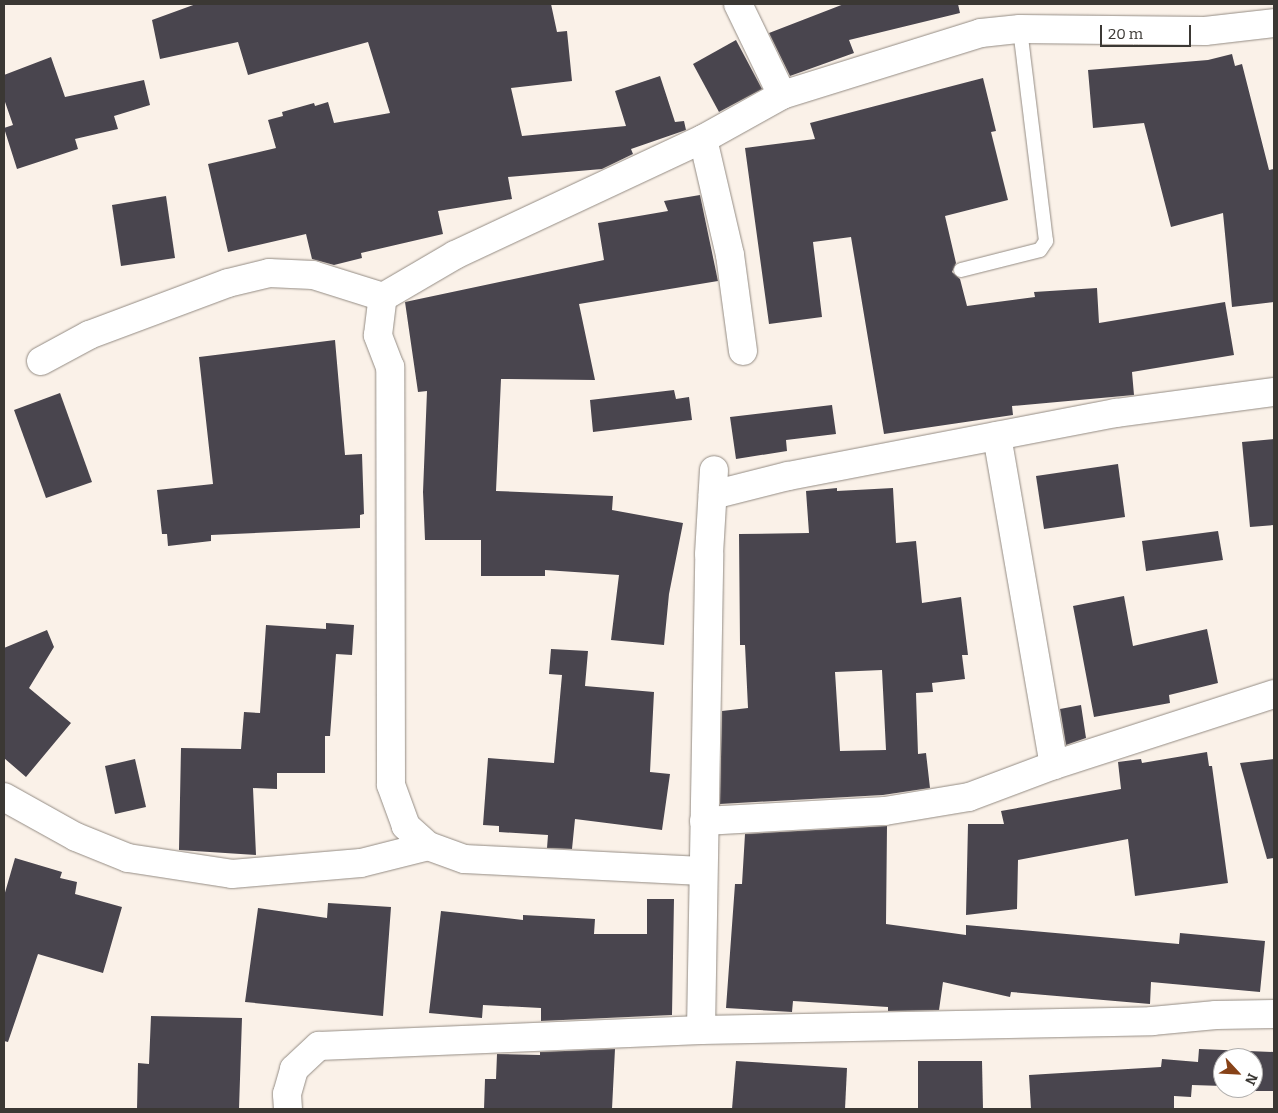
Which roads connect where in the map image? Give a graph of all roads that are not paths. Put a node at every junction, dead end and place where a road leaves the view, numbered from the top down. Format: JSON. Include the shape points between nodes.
{"nodes":[{"id":1,"x":738,"y":4,"type":"edge"},
{"id":2,"x":1274,"y":24,"type":"edge"},
{"id":3,"x":1020,"y":29,"type":"junction"},
{"id":4,"x":782,"y":95,"type":"junction"},
{"id":5,"x":703,"y":139,"type":"junction"},
{"id":6,"x":961,"y":270,"type":"dead end"},
{"id":7,"x":384,"y":297,"type":"junction"},
{"id":8,"x":743,"y":351,"type":"dead end"},
{"id":9,"x":41,"y":361,"type":"dead end"},
{"id":10,"x":1274,"y":392,"type":"edge"},
{"id":11,"x":997,"y":436,"type":"junction"},
{"id":12,"x":1274,"y":694,"type":"edge"},
{"id":13,"x":1054,"y":765,"type":"junction"},
{"id":14,"x":4,"y":797,"type":"edge"},
{"id":15,"x":704,"y":820,"type":"junction"},
{"id":16,"x":428,"y":846,"type":"junction"},
{"id":17,"x":702,"y":870,"type":"junction"},
{"id":18,"x":1274,"y":1014,"type":"edge"},
{"id":19,"x":701,"y":1030,"type":"junction"},
{"id":20,"x":288,"y":1109,"type":"edge"}],
"edges":[{"from":1,"to":4,"type":"street"},
{"from":2,"to":3,"type":"street","via":[[1205,31]]},
{"from":3,"to":4,"type":"street","via":[[981,32]]},
{"from":3,"to":6,"type":"lane","via":[[1046,241],[1040,250]]},
{"from":4,"to":5,"type":"street"},
{"from":5,"to":7,"type":"street","via":[[455,255]]},
{"from":5,"to":8,"type":"street","via":[[730,255]]},
{"from":7,"to":9,"type":"street","via":[[313,275],[269,273],[228,283],[89,335]]},
{"from":7,"to":16,"type":"street","via":[[378,335],[390,368],[391,785],[406,826]]},
{"from":10,"to":11,"type":"street","via":[[1116,414]]},
{"from":11,"to":13,"type":"street"},
{"from":11,"to":15,"type":"street","via":[[788,476],[714,483]]},
{"from":12,"to":13,"type":"street"},
{"from":13,"to":15,"type":"street","via":[[969,797],[885,812]]},
{"from":14,"to":16,"type":"street","via":[[76,836],[128,858],[232,874],[361,863]]},
{"from":15,"to":17,"type":"street"},
{"from":16,"to":17,"type":"street","via":[[464,859]]},
{"from":17,"to":19,"type":"street"},
{"from":18,"to":19,"type":"street","via":[[1152,1021]]},
{"from":19,"to":20,"type":"street","via":[[319,1046],[294,1069],[287,1094]]}]}
